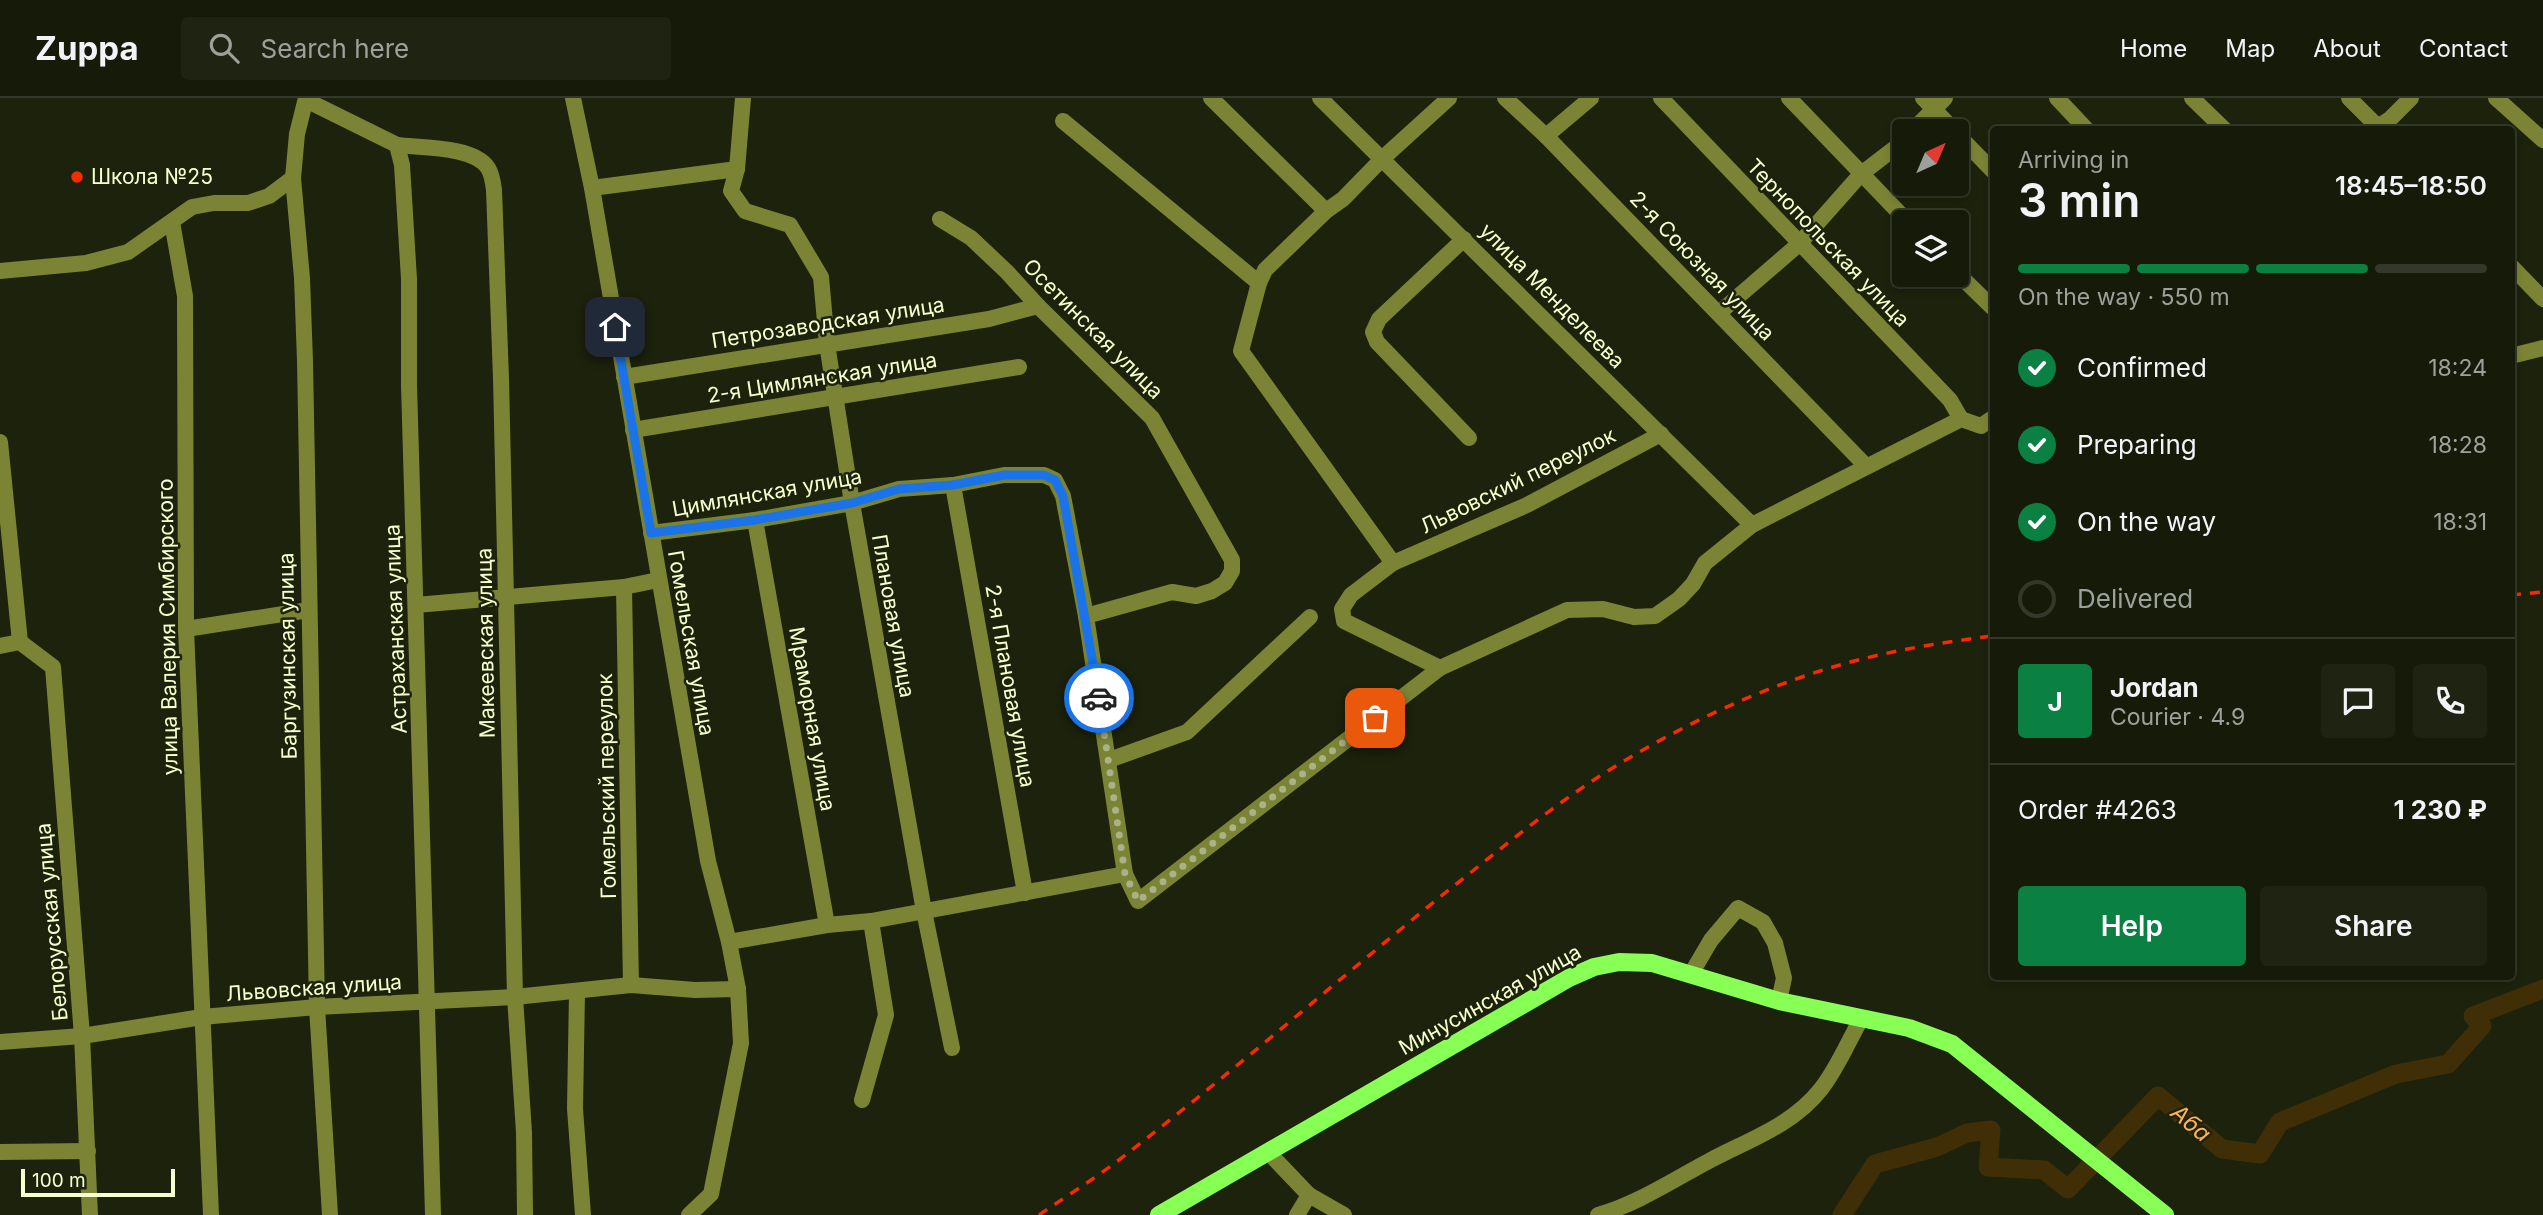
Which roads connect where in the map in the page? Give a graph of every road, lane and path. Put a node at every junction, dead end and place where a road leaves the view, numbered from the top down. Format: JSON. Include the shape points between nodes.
{"nodes":[{"id":1,"x":573,"y":98,"type":"edge"},
{"id":2,"x":743,"y":98,"type":"edge"},
{"id":3,"x":1211,"y":98,"type":"edge"},
{"id":4,"x":1320,"y":98,"type":"edge"},
{"id":5,"x":1449,"y":98,"type":"edge"},
{"id":6,"x":1506,"y":98,"type":"edge"},
{"id":7,"x":1591,"y":98,"type":"edge"},
{"id":8,"x":1661,"y":98,"type":"edge"},
{"id":9,"x":1790,"y":98,"type":"edge"},
{"id":10,"x":2057,"y":98,"type":"edge"},
{"id":11,"x":2192,"y":98,"type":"edge"},
{"id":12,"x":2349,"y":98,"type":"edge"},
{"id":13,"x":2412,"y":98,"type":"edge"},
{"id":14,"x":2496,"y":98,"type":"edge"},
{"id":15,"x":306,"y":99,"type":"edge"},
{"id":16,"x":1933,"y":102,"type":"edge"},
{"id":17,"x":1921,"y":119,"type":"edge"},
{"id":18,"x":1946,"y":119,"type":"edge"},
{"id":19,"x":1063,"y":121,"type":"dead end"},
{"id":20,"x":2083,"y":126,"type":"edge"},
{"id":21,"x":2221,"y":126,"type":"edge"},
{"id":22,"x":2375,"y":126,"type":"edge"},
{"id":23,"x":2380,"y":126,"type":"edge"},
{"id":24,"x":1546,"y":136,"type":"junction"},
{"id":25,"x":2543,"y":140,"type":"edge"},
{"id":26,"x":397,"y":145,"type":"junction"},
{"id":27,"x":1969,"y":146,"type":"edge"},
{"id":28,"x":1892,"y":150,"type":"edge"},
{"id":29,"x":1383,"y":158,"type":"junction"},
{"id":30,"x":1990,"y":168,"type":"edge"},
{"id":31,"x":737,"y":169,"type":"junction"},
{"id":32,"x":1861,"y":174,"type":"junction"},
{"id":33,"x":293,"y":178,"type":"junction"},
{"id":34,"x":592,"y":188,"type":"junction"},
{"id":35,"x":1896,"y":210,"type":"edge"},
{"id":36,"x":1326,"y":211,"type":"junction"},
{"id":37,"x":940,"y":219,"type":"dead end"},
{"id":38,"x":172,"y":222,"type":"junction"},
{"id":39,"x":1464,"y":239,"type":"junction"},
{"id":40,"x":1799,"y":244,"type":"junction"},
{"id":41,"x":2515,"y":269,"type":"edge"},
{"id":42,"x":0,"y":271,"type":"edge"},
{"id":43,"x":1258,"y":283,"type":"junction"},
{"id":44,"x":1969,"y":285,"type":"edge"},
{"id":45,"x":2543,"y":299,"type":"edge"},
{"id":46,"x":1038,"y":306,"type":"junction"},
{"id":47,"x":1990,"y":306,"type":"edge"},
{"id":48,"x":1719,"y":313,"type":"junction"},
{"id":49,"x":827,"y":344,"type":"junction"},
{"id":50,"x":2543,"y":348,"type":"edge"},
{"id":51,"x":2515,"y":355,"type":"edge"},
{"id":52,"x":1019,"y":367,"type":"dead end"},
{"id":53,"x":624,"y":377,"type":"junction"},
{"id":54,"x":836,"y":397,"type":"junction"},
{"id":55,"x":1961,"y":419,"type":"junction"},
{"id":56,"x":1990,"y":420,"type":"edge"},
{"id":57,"x":633,"y":430,"type":"junction"},
{"id":58,"x":1661,"y":434,"type":"junction"},
{"id":59,"x":1469,"y":438,"type":"dead end"},
{"id":60,"x":0,"y":442,"type":"edge"},
{"id":61,"x":1866,"y":466,"type":"junction"},
{"id":62,"x":953,"y":485,"type":"junction"},
{"id":63,"x":852,"y":503,"type":"junction"},
{"id":64,"x":5,"y":517,"type":"edge"},
{"id":65,"x":755,"y":520,"type":"junction"},
{"id":66,"x":1752,"y":526,"type":"junction"},
{"id":67,"x":651,"y":533,"type":"junction"},
{"id":68,"x":1393,"y":563,"type":"junction"},
{"id":69,"x":658,"y":580,"type":"junction"},
{"id":70,"x":624,"y":587,"type":"junction"},
{"id":71,"x":506,"y":596,"type":"junction"},
{"id":72,"x":416,"y":605,"type":"junction"},
{"id":73,"x":309,"y":610,"type":"junction"},
{"id":74,"x":1086,"y":616,"type":"junction"},
{"id":75,"x":1310,"y":617,"type":"dead end"},
{"id":76,"x":186,"y":629,"type":"junction"},
{"id":77,"x":20,"y":642,"type":"junction"},
{"id":78,"x":0,"y":646,"type":"edge"},
{"id":79,"x":1440,"y":668,"type":"junction"},
{"id":80,"x":1109,"y":760,"type":"junction"},
{"id":81,"x":1125,"y":874,"type":"junction"},
{"id":82,"x":1025,"y":893,"type":"junction"},
{"id":83,"x":924,"y":911,"type":"junction"},
{"id":84,"x":871,"y":921,"type":"junction"},
{"id":85,"x":827,"y":925,"type":"junction"},
{"id":86,"x":729,"y":942,"type":"junction"},
{"id":87,"x":1691,"y":974,"type":"junction"},
{"id":88,"x":632,"y":985,"type":"junction"},
{"id":89,"x":738,"y":989,"type":"junction"},
{"id":90,"x":577,"y":992,"type":"junction"},
{"id":91,"x":515,"y":997,"type":"junction"},
{"id":92,"x":1779,"y":1001,"type":"junction"},
{"id":93,"x":426,"y":1002,"type":"junction"},
{"id":94,"x":317,"y":1007,"type":"junction"},
{"id":95,"x":202,"y":1017,"type":"junction"},
{"id":96,"x":1861,"y":1019,"type":"junction"},
{"id":97,"x":82,"y":1036,"type":"junction"},
{"id":98,"x":0,"y":1042,"type":"edge"},
{"id":99,"x":952,"y":1048,"type":"dead end"},
{"id":100,"x":862,"y":1100,"type":"dead end"},
{"id":101,"x":88,"y":1151,"type":"junction"},
{"id":102,"x":0,"y":1152,"type":"edge"},
{"id":103,"x":1268,"y":1152,"type":"junction"},
{"id":104,"x":1309,"y":1195,"type":"junction"},
{"id":105,"x":2159,"y":1211,"type":"edge"},
{"id":106,"x":90,"y":1215,"type":"edge"},
{"id":107,"x":211,"y":1215,"type":"edge"},
{"id":108,"x":330,"y":1215,"type":"edge"},
{"id":109,"x":433,"y":1215,"type":"edge"},
{"id":110,"x":525,"y":1215,"type":"edge"},
{"id":111,"x":583,"y":1215,"type":"edge"},
{"id":112,"x":689,"y":1215,"type":"edge"},
{"id":113,"x":1159,"y":1215,"type":"edge"},
{"id":114,"x":1297,"y":1215,"type":"edge"},
{"id":115,"x":1343,"y":1215,"type":"edge"},
{"id":116,"x":1598,"y":1215,"type":"edge"}],
"edges":[{"from":1,"to":34,"type":"street","name":"Гомельская улица"},
{"from":2,"to":31,"type":"street"},
{"from":3,"to":36,"type":"street"},
{"from":4,"to":29,"type":"street","name":"улица Менделеева"},
{"from":5,"to":29,"type":"street"},
{"from":6,"to":24,"type":"street","name":"2-я Союзная улица"},
{"from":7,"to":24,"type":"street"},
{"from":8,"to":40,"type":"street","name":"Тернопольская улица"},
{"from":9,"to":32,"type":"street"},
{"from":10,"to":20,"type":"street"},
{"from":11,"to":21,"type":"street"},
{"from":12,"to":22,"type":"street"},
{"from":13,"to":23,"type":"street"},
{"from":14,"to":25,"type":"street"},
{"from":15,"to":26,"type":"street"},
{"from":15,"to":33,"type":"street","name":"Баргузинская улица"},
{"from":16,"to":17,"type":"street"},
{"from":16,"to":18,"type":"street"},
{"from":19,"to":43,"type":"street"},
{"from":24,"to":48,"type":"street","name":"2-я Союзная улица"},
{"from":26,"to":71,"type":"street","name":"Макеевская улица","via":[[468,153],[487,166],[492,177]]},
{"from":26,"to":72,"type":"street","name":"Астраханская улица","via":[[409,279]]},
{"from":27,"to":30,"type":"street"},
{"from":28,"to":32,"type":"street"},
{"from":29,"to":36,"type":"street"},
{"from":29,"to":39,"type":"street","name":"улица Менделеева"},
{"from":31,"to":34,"type":"street"},
{"from":31,"to":49,"type":"street","name":"Плановая улица","via":[[731,191],[745,211],[790,225],[821,277]]},
{"from":32,"to":35,"type":"street"},
{"from":32,"to":40,"type":"street"},
{"from":33,"to":38,"type":"street","via":[[269,196],[248,203],[192,208]]},
{"from":33,"to":73,"type":"street","name":"Баргузинская улица","via":[[302,278]]},
{"from":34,"to":53,"type":"street","name":"Гомельская улица"},
{"from":36,"to":43,"type":"street","via":[[1265,270]]},
{"from":37,"to":46,"type":"street","name":"Осетинская улица","via":[[971,238]]},
{"from":38,"to":42,"type":"street","via":[[128,252],[86,263]]},
{"from":38,"to":76,"type":"street","name":"улица Валерия Симбирского","via":[[185,296]]},
{"from":39,"to":58,"type":"street","name":"улица Менделеева"},
{"from":39,"to":59,"type":"street","via":[[1380,319],[1373,332],[1377,342]]},
{"from":40,"to":48,"type":"street"},
{"from":40,"to":55,"type":"street","name":"Тернопольская улица","via":[[1950,400]]},
{"from":41,"to":45,"type":"street"},
{"from":43,"to":68,"type":"street","via":[[1241,351]]},
{"from":44,"to":47,"type":"street"},
{"from":46,"to":49,"type":"street","name":"Петрозаводская улица","via":[[989,319]]},
{"from":46,"to":74,"type":"street","name":"Осетинская улица","via":[[1152,418],[1232,559],[1225,583],[1212,591],[1196,596],[1172,592]]},
{"from":48,"to":61,"type":"street","name":"2-я Союзная улица"},
{"from":49,"to":53,"type":"street","name":"Петрозаводская улица"},
{"from":49,"to":54,"type":"street","name":"Плановая улица"},
{"from":50,"to":51,"type":"street"},
{"from":52,"to":54,"type":"street","name":"2-я Цимлянская улица"},
{"from":53,"to":57,"type":"street","name":"Гомельская улица"},
{"from":54,"to":57,"type":"street","name":"2-я Цимлянская улица"},
{"from":54,"to":63,"type":"street","name":"Плановая улица"},
{"from":55,"to":56,"type":"street","via":[[1981,426]]},
{"from":55,"to":61,"type":"street"},
{"from":57,"to":67,"type":"street","name":"Гомельская улица"},
{"from":58,"to":66,"type":"street","name":"улица Менделеева"},
{"from":58,"to":68,"type":"street","name":"Львовский переулок","via":[[1527,505]]},
{"from":60,"to":64,"type":"street"},
{"from":61,"to":66,"type":"street"},
{"from":62,"to":63,"type":"street","name":"Цимлянская улица","via":[[899,489]]},
{"from":62,"to":74,"type":"street","name":"Цимлянская улица","via":[[1004,475],[1044,475],[1055,480],[1063,496]]},
{"from":62,"to":82,"type":"street","name":"2-я Плановая улица"},
{"from":63,"to":65,"type":"street","name":"Цимлянская улица"},
{"from":63,"to":83,"type":"street","name":"Плановая улица"},
{"from":64,"to":77,"type":"street"},
{"from":65,"to":67,"type":"street","name":"Цимлянская улица"},
{"from":65,"to":85,"type":"street","name":"Мраморная улица"},
{"from":66,"to":79,"type":"street","via":[[1704,563],[1693,584],[1654,617],[1603,609],[1567,610]]},
{"from":67,"to":69,"type":"street","name":"Гомельская улица"},
{"from":68,"to":79,"type":"street","name":"Львовский переулок","via":[[1351,595],[1342,609],[1345,621]]},
{"from":69,"to":70,"type":"street"},
{"from":69,"to":86,"type":"street","name":"Гомельская улица","via":[[708,861]]},
{"from":70,"to":71,"type":"street"},
{"from":70,"to":88,"type":"street","name":"Гомельский переулок"},
{"from":71,"to":72,"type":"street"},
{"from":71,"to":91,"type":"street","name":"Макеевская улица"},
{"from":72,"to":93,"type":"street","name":"Астраханская улица"},
{"from":73,"to":76,"type":"street"},
{"from":73,"to":94,"type":"street","name":"Баргузинская улица"},
{"from":74,"to":80,"type":"street"},
{"from":75,"to":80,"type":"street","via":[[1186,732]]},
{"from":76,"to":95,"type":"street","name":"улица Валерия Симбирского"},
{"from":77,"to":78,"type":"street"},
{"from":77,"to":97,"type":"street","name":"Белорусская улица","via":[[52,667]]},
{"from":79,"to":81,"type":"street","via":[[1138,901]]},
{"from":80,"to":81,"type":"street"},
{"from":81,"to":82,"type":"street"},
{"from":82,"to":83,"type":"street"},
{"from":83,"to":84,"type":"street"},
{"from":83,"to":99,"type":"street","name":"Плановая улица"},
{"from":84,"to":85,"type":"street"},
{"from":84,"to":100,"type":"street","via":[[886,1015]]},
{"from":85,"to":86,"type":"street"},
{"from":86,"to":89,"type":"street","name":"Гомельская улица"},
{"from":87,"to":92,"type":"main road","name":"Минусинская улица"},
{"from":87,"to":92,"type":"street","via":[[1738,908],[1763,922],[1775,943],[1784,978]]},
{"from":87,"to":103,"type":"main road","name":"Минусинская улица","via":[[1652,963],[1594,967]]},
{"from":88,"to":89,"type":"street","name":"Львовская улица"},
{"from":88,"to":90,"type":"street","name":"Львовская улица"},
{"from":89,"to":112,"type":"street","name":"Гомельская улица","via":[[741,1043],[711,1194]]},
{"from":90,"to":91,"type":"street","name":"Львовская улица"},
{"from":90,"to":111,"type":"street","via":[[575,1110]]},
{"from":91,"to":93,"type":"street","name":"Львовская улица"},
{"from":91,"to":110,"type":"street","name":"Макеевская улица"},
{"from":92,"to":96,"type":"main road","name":"Минусинская улица"},
{"from":93,"to":94,"type":"street","name":"Львовская улица"},
{"from":93,"to":109,"type":"street","name":"Астраханская улица"},
{"from":94,"to":95,"type":"street","name":"Львовская улица"},
{"from":94,"to":108,"type":"street","name":"Баргузинская улица"},
{"from":95,"to":97,"type":"street","name":"Львовская улица"},
{"from":95,"to":107,"type":"street","name":"улица Валерия Симбирского"},
{"from":96,"to":105,"type":"main road","name":"Минусинская улица","via":[[1909,1028],[1952,1044]]},
{"from":96,"to":116,"type":"street","via":[[1822,1088],[1793,1115],[1774,1129]]},
{"from":97,"to":98,"type":"street","name":"Львовская улица"},
{"from":97,"to":101,"type":"street","name":"Белорусская улица"},
{"from":101,"to":102,"type":"street"},
{"from":101,"to":106,"type":"street","name":"Белорусская улица"},
{"from":103,"to":104,"type":"street"},
{"from":103,"to":113,"type":"main road","name":"Минусинская улица"},
{"from":104,"to":114,"type":"street"},
{"from":104,"to":115,"type":"street"}]}
